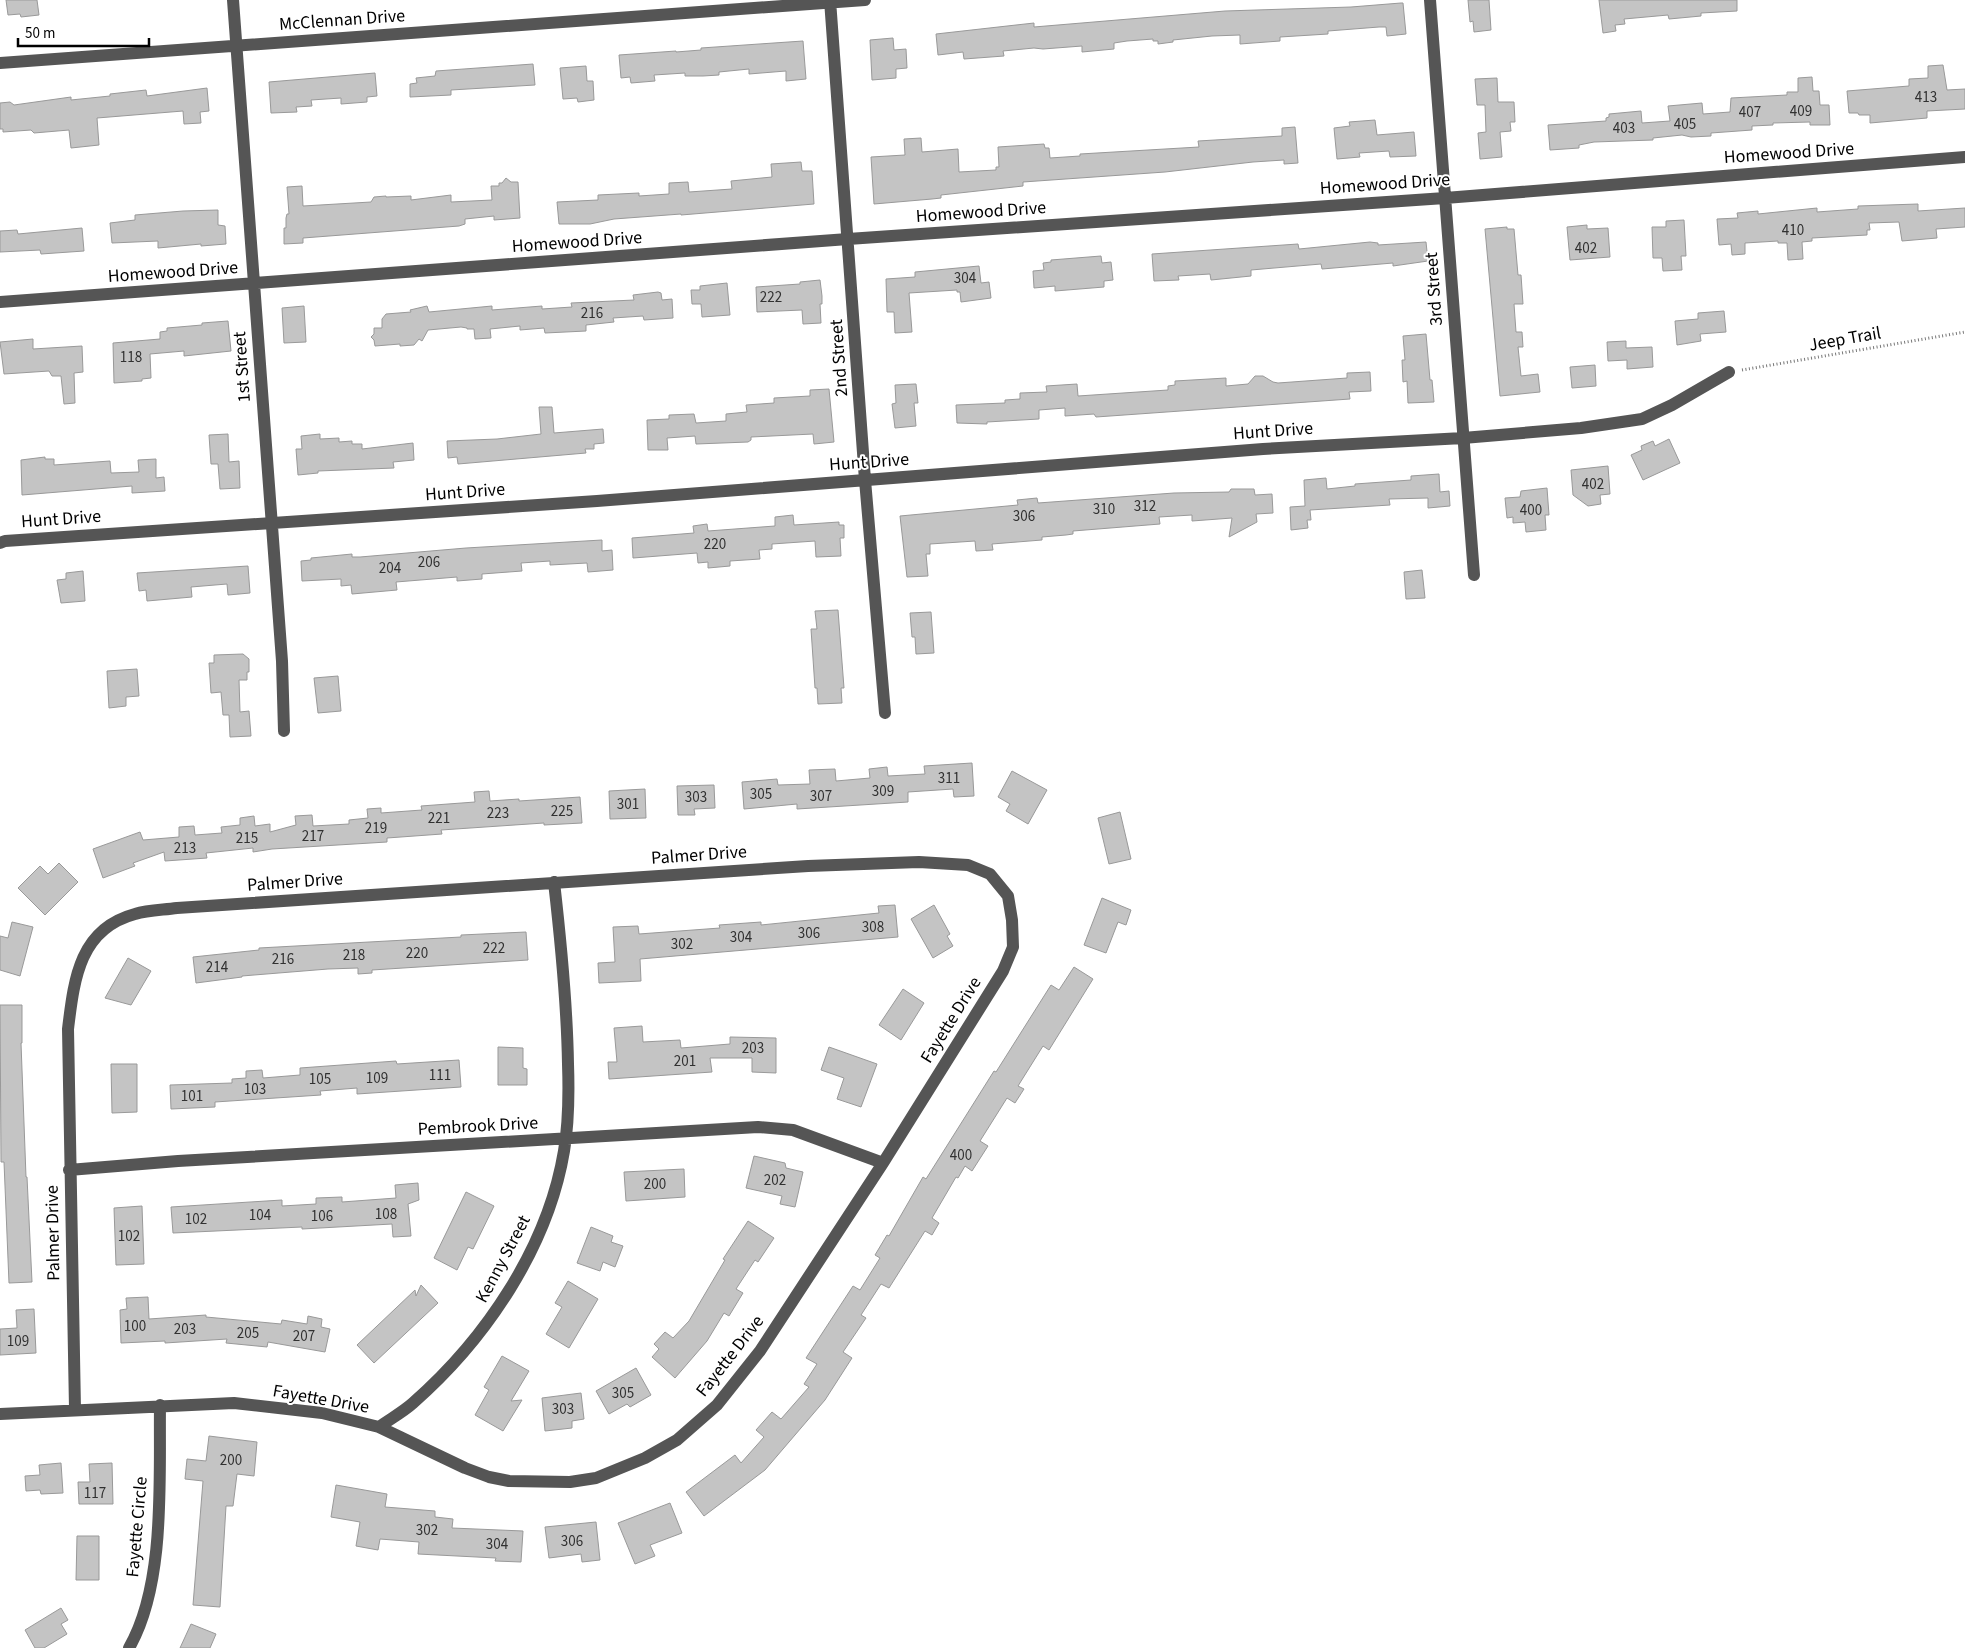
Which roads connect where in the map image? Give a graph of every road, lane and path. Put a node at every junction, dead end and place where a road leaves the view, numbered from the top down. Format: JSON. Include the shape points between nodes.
{"nodes":[{"id":1,"x":233,"y":0,"type":"edge"},
{"id":2,"x":865,"y":0,"type":"edge"},
{"id":3,"x":1430,"y":0,"type":"edge"},
{"id":4,"x":830,"y":1,"type":"edge"},
{"id":5,"x":236,"y":46,"type":"junction"},
{"id":6,"x":0,"y":63,"type":"edge"},
{"id":7,"x":1965,"y":157,"type":"edge"},
{"id":8,"x":1445,"y":198,"type":"junction"},
{"id":9,"x":848,"y":239,"type":"junction"},
{"id":10,"x":254,"y":283,"type":"junction"},
{"id":11,"x":0,"y":302,"type":"edge"},
{"id":12,"x":1965,"y":332,"type":"edge"},
{"id":13,"x":1729,"y":372,"type":"joint"},
{"id":14,"x":1462,"y":438,"type":"junction"},
{"id":15,"x":865,"y":480,"type":"junction"},
{"id":16,"x":271,"y":523,"type":"junction"},
{"id":17,"x":0,"y":542,"type":"edge"},
{"id":18,"x":1474,"y":575,"type":"dead end"},
{"id":19,"x":885,"y":713,"type":"dead end"},
{"id":20,"x":284,"y":732,"type":"dead end"},
{"id":21,"x":981,"y":870,"type":"joint"},
{"id":22,"x":554,"y":882,"type":"junction"},
{"id":23,"x":566,"y":1138,"type":"junction"},
{"id":24,"x":883,"y":1163,"type":"junction"},
{"id":25,"x":70,"y":1170,"type":"junction"},
{"id":26,"x":160,"y":1405,"type":"junction"},
{"id":27,"x":75,"y":1409,"type":"junction"},
{"id":28,"x":0,"y":1414,"type":"edge"},
{"id":29,"x":379,"y":1427,"type":"junction"},
{"id":30,"x":129,"y":1648,"type":"edge"}],
"edges":[{"from":1,"to":5,"type":"street","name":"1st Street"},
{"from":2,"to":4,"type":"street","name":"McClennan Drive"},
{"from":3,"to":8,"type":"street","name":"3rd Street"},
{"from":4,"to":5,"type":"street","name":"McClennan Drive"},
{"from":4,"to":9,"type":"street","name":"2nd Street"},
{"from":5,"to":6,"type":"street","name":"McClennan Drive"},
{"from":5,"to":10,"type":"street","name":"1st Street"},
{"from":7,"to":8,"type":"street","name":"Homewood Drive"},
{"from":8,"to":9,"type":"street","name":"Homewood Drive"},
{"from":8,"to":14,"type":"street","name":"3rd Street"},
{"from":9,"to":10,"type":"street","name":"Homewood Drive"},
{"from":9,"to":15,"type":"street","name":"2nd Street"},
{"from":10,"to":11,"type":"street","name":"Homewood Drive"},
{"from":10,"to":16,"type":"street","name":"1st Street"},
{"from":12,"to":13,"type":"path","name":"Jeep Trail"},
{"from":13,"to":14,"type":"street","name":"Hunt Drive","via":[[1642,419],[1581,428]]},
{"from":14,"to":15,"type":"street","name":"Hunt Drive","via":[[1263,449]]},
{"from":14,"to":18,"type":"street","name":"3rd Street"},
{"from":15,"to":16,"type":"street","name":"Hunt Drive"},
{"from":15,"to":19,"type":"street","name":"2nd Street"},
{"from":16,"to":17,"type":"street","name":"Hunt Drive"},
{"from":16,"to":20,"type":"street","name":"1st Street"},
{"from":21,"to":22,"type":"street","name":"Palmer Drive","via":[[968,865],[919,862]]},
{"from":21,"to":24,"type":"street","name":"Fayette Drive","via":[[990,874],[1008,896],[1013,947],[1003,971]]},
{"from":22,"to":23,"type":"street","name":"Kenny Street","via":[[568,1022]]},
{"from":22,"to":25,"type":"street","name":"Palmer Drive","via":[[177,908],[135,914],[113,922],[92,940],[83,955],[73,989],[68,1029]]},
{"from":23,"to":24,"type":"street","name":"Pembrook Drive","via":[[758,1127],[793,1130]]},
{"from":23,"to":25,"type":"street","name":"Pembrook Drive"},
{"from":23,"to":29,"type":"street","name":"Kenny Street","via":[[553,1197],[534,1245],[490,1320],[452,1366],[412,1404]]},
{"from":24,"to":29,"type":"street","name":"Fayette Drive","via":[[760,1351],[717,1404],[677,1440],[645,1458],[596,1478],[570,1482],[509,1481],[465,1468]]},
{"from":25,"to":27,"type":"street","name":"Palmer Drive"},
{"from":26,"to":27,"type":"street","name":"Fayette Drive"},
{"from":26,"to":29,"type":"street","name":"Fayette Drive","via":[[234,1403],[322,1413]]},
{"from":26,"to":30,"type":"street","name":"Fayette Circle","via":[[159,1517],[153,1574],[145,1609]]},
{"from":27,"to":28,"type":"street","name":"Fayette Drive"}]}
